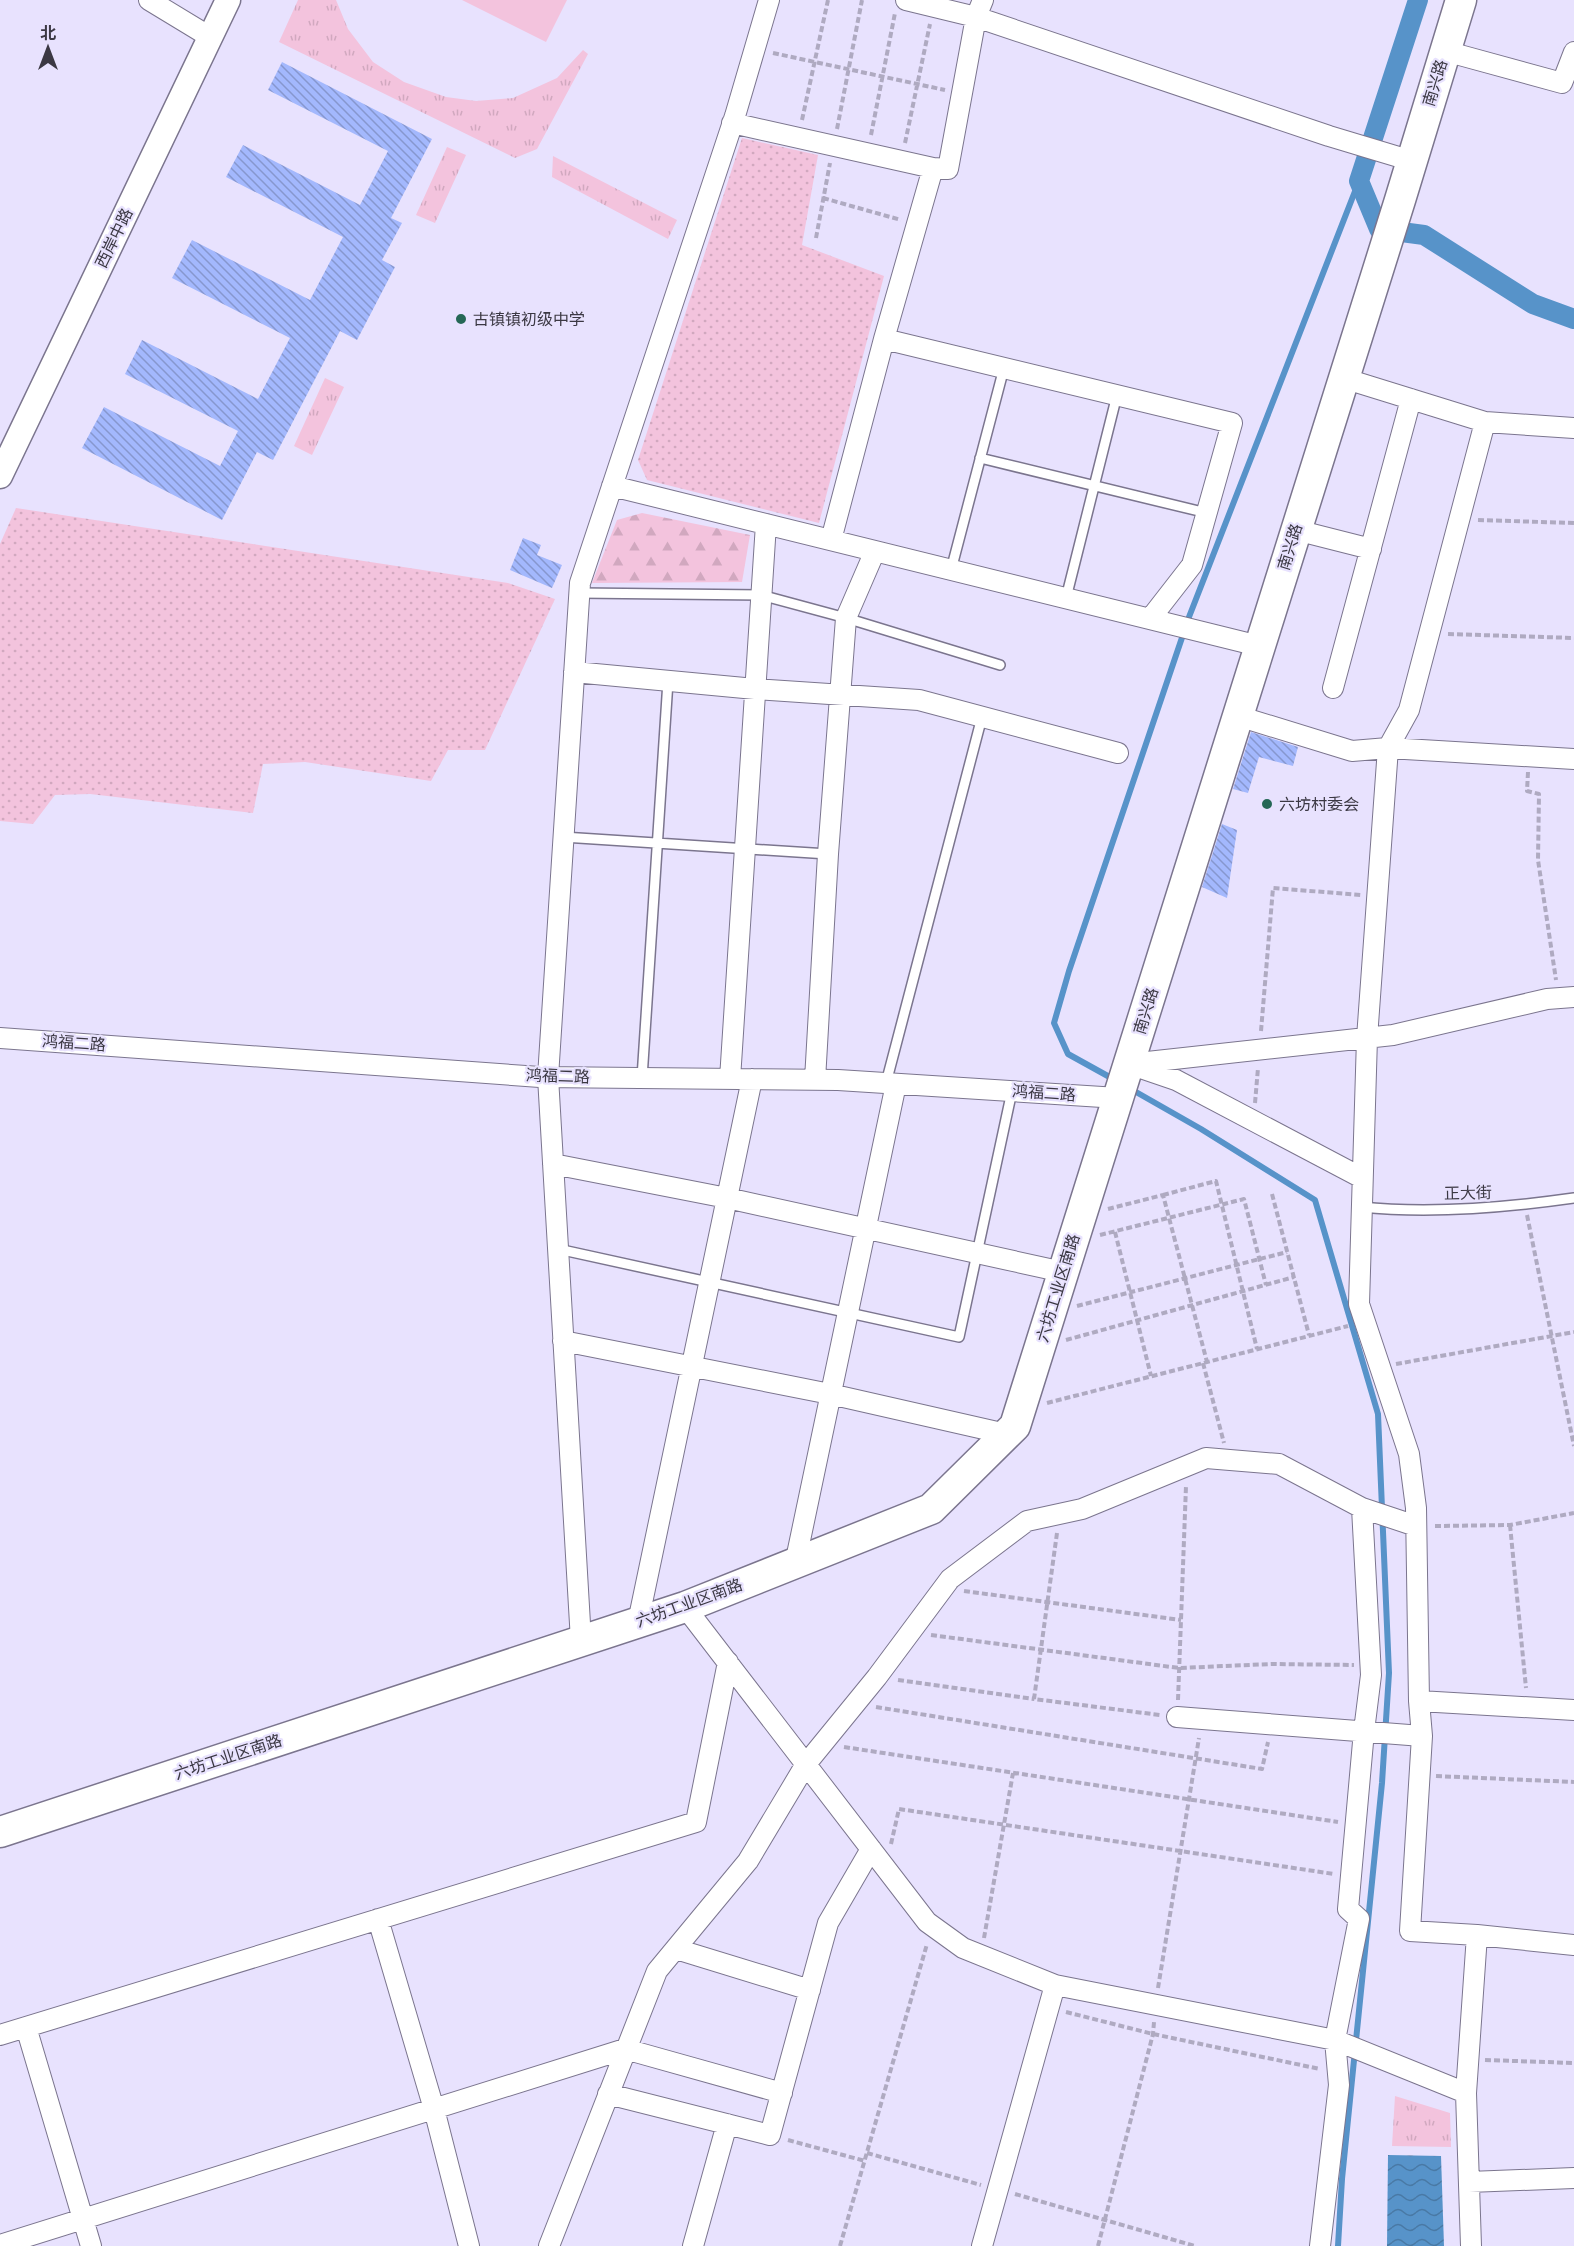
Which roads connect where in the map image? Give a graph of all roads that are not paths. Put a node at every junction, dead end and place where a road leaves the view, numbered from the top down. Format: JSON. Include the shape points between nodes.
{"nodes":[{"id":1,"x":149,"y":0,"type":"edge"},
{"id":2,"x":228,"y":0,"type":"edge"},
{"id":3,"x":770,"y":0,"type":"edge"},
{"id":4,"x":1461,"y":0,"type":"edge"},
{"id":5,"x":901,"y":5,"type":"edge"},
{"id":6,"x":980,"y":9,"type":"edge"},
{"id":7,"x":210,"y":37,"type":"junction"},
{"id":8,"x":1445,"y":51,"type":"junction"},
{"id":9,"x":1574,"y":52,"type":"edge"},
{"id":10,"x":732,"y":123,"type":"junction"},
{"id":11,"x":1402,"y":158,"type":"junction"},
{"id":12,"x":933,"y":168,"type":"junction"},
{"id":13,"x":884,"y":339,"type":"junction"},
{"id":14,"x":1004,"y":368,"type":"junction"},
{"id":15,"x":1343,"y":378,"type":"junction"},
{"id":16,"x":1117,"y":395,"type":"junction"},
{"id":17,"x":1411,"y":399,"type":"junction"},
{"id":18,"x":1485,"y":422,"type":"junction"},
{"id":19,"x":1574,"y":428,"type":"edge"},
{"id":20,"x":980,"y":458,"type":"junction"},
{"id":21,"x":0,"y":476,"type":"edge"},
{"id":22,"x":612,"y":486,"type":"junction"},
{"id":23,"x":1094,"y":487,"type":"junction"},
{"id":24,"x":1207,"y":513,"type":"junction"},
{"id":25,"x":766,"y":524,"type":"junction"},
{"id":26,"x":1296,"y":530,"type":"junction"},
{"id":27,"x":831,"y":540,"type":"junction"},
{"id":28,"x":1371,"y":549,"type":"junction"},
{"id":29,"x":875,"y":551,"type":"junction"},
{"id":30,"x":951,"y":570,"type":"junction"},
{"id":31,"x":579,"y":593,"type":"junction"},
{"id":32,"x":761,"y":595,"type":"junction"},
{"id":33,"x":1066,"y":598,"type":"junction"},
{"id":34,"x":846,"y":618,"type":"junction"},
{"id":35,"x":1150,"y":619,"type":"junction"},
{"id":36,"x":1259,"y":646,"type":"junction"},
{"id":37,"x":1000,"y":665,"type":"dead end"},
{"id":38,"x":574,"y":672,"type":"junction"},
{"id":39,"x":668,"y":681,"type":"junction"},
{"id":40,"x":1333,"y":688,"type":"dead end"},
{"id":41,"x":755,"y":689,"type":"junction"},
{"id":42,"x":840,"y":695,"type":"junction"},
{"id":43,"x":1238,"y":716,"type":"junction"},
{"id":44,"x":982,"y":717,"type":"junction"},
{"id":45,"x":1388,"y":748,"type":"junction"},
{"id":46,"x":1118,"y":753,"type":"dead end"},
{"id":47,"x":1574,"y":759,"type":"edge"},
{"id":48,"x":563,"y":837,"type":"junction"},
{"id":49,"x":657,"y":843,"type":"junction"},
{"id":50,"x":745,"y":848,"type":"junction"},
{"id":51,"x":828,"y":854,"type":"junction"},
{"id":52,"x":1566,"y":997,"type":"edge"},
{"id":53,"x":0,"y":1038,"type":"edge"},
{"id":54,"x":1367,"y":1038,"type":"junction"},
{"id":55,"x":548,"y":1077,"type":"junction"},
{"id":56,"x":642,"y":1078,"type":"junction"},
{"id":57,"x":730,"y":1079,"type":"junction"},
{"id":58,"x":752,"y":1079,"type":"junction"},
{"id":59,"x":815,"y":1080,"type":"junction"},
{"id":60,"x":1123,"y":1082,"type":"junction"},
{"id":61,"x":891,"y":1083,"type":"junction"},
{"id":62,"x":1012,"y":1091,"type":"junction"},
{"id":63,"x":553,"y":1164,"type":"junction"},
{"id":64,"x":1362,"y":1178,"type":"junction"},
{"id":65,"x":727,"y":1198,"type":"junction"},
{"id":66,"x":1574,"y":1198,"type":"edge"},
{"id":67,"x":1361,"y":1207,"type":"junction"},
{"id":68,"x":866,"y":1228,"type":"junction"},
{"id":69,"x":558,"y":1249,"type":"junction"},
{"id":70,"x":977,"y":1253,"type":"junction"},
{"id":71,"x":1063,"y":1272,"type":"junction"},
{"id":72,"x":709,"y":1283,"type":"junction"},
{"id":73,"x":848,"y":1313,"type":"junction"},
{"id":74,"x":563,"y":1341,"type":"junction"},
{"id":75,"x":692,"y":1367,"type":"junction"},
{"id":76,"x":831,"y":1394,"type":"junction"},
{"id":77,"x":1013,"y":1422,"type":"junction"},
{"id":78,"x":1362,"y":1508,"type":"junction"},
{"id":79,"x":1416,"y":1526,"type":"junction"},
{"id":80,"x":795,"y":1564,"type":"junction"},
{"id":81,"x":685,"y":1607,"type":"junction"},
{"id":82,"x":638,"y":1622,"type":"junction"},
{"id":83,"x":581,"y":1641,"type":"junction"},
{"id":84,"x":728,"y":1662,"type":"junction"},
{"id":85,"x":1419,"y":1701,"type":"junction"},
{"id":86,"x":1574,"y":1710,"type":"edge"},
{"id":87,"x":1178,"y":1717,"type":"road end"},
{"id":88,"x":1364,"y":1731,"type":"junction"},
{"id":89,"x":1422,"y":1736,"type":"junction"},
{"id":90,"x":806,"y":1764,"type":"junction"},
{"id":91,"x":0,"y":1832,"type":"edge"},
{"id":92,"x":871,"y":1849,"type":"junction"},
{"id":93,"x":378,"y":1919,"type":"junction"},
{"id":94,"x":1477,"y":1935,"type":"junction"},
{"id":95,"x":1574,"y":1945,"type":"edge"},
{"id":96,"x":676,"y":1949,"type":"junction"},
{"id":97,"x":1055,"y":1985,"type":"junction"},
{"id":98,"x":810,"y":1990,"type":"junction"},
{"id":99,"x":26,"y":2027,"type":"junction"},
{"id":100,"x":0,"y":2035,"type":"edge"},
{"id":101,"x":1335,"y":2040,"type":"junction"},
{"id":102,"x":625,"y":2049,"type":"junction"},
{"id":103,"x":782,"y":2093,"type":"junction"},
{"id":104,"x":1466,"y":2093,"type":"junction"},
{"id":105,"x":608,"y":2094,"type":"junction"},
{"id":106,"x":434,"y":2109,"type":"junction"},
{"id":107,"x":727,"y":2124,"type":"junction"},
{"id":108,"x":1574,"y":2178,"type":"edge"},
{"id":109,"x":1469,"y":2182,"type":"junction"},
{"id":110,"x":83,"y":2219,"type":"junction"},
{"id":111,"x":0,"y":2245,"type":"edge"},
{"id":112,"x":91,"y":2246,"type":"edge"},
{"id":113,"x":469,"y":2246,"type":"edge"},
{"id":114,"x":549,"y":2246,"type":"edge"},
{"id":115,"x":693,"y":2246,"type":"edge"},
{"id":116,"x":982,"y":2246,"type":"edge"},
{"id":117,"x":1320,"y":2246,"type":"edge"},
{"id":118,"x":1471,"y":2246,"type":"edge"}],
"edges":[{"from":1,"to":7,"type":"street"},
{"from":2,"to":7,"type":"street","name":"西岸中路"},
{"from":3,"to":10,"type":"street"},
{"from":4,"to":8,"type":"main road","name":"南兴路"},
{"from":5,"to":6,"type":"street"},
{"from":6,"to":11,"type":"street","via":[[1329,136]]},
{"from":6,"to":12,"type":"street","via":[[948,170]]},
{"from":7,"to":21,"type":"street","name":"西岸中路"},
{"from":8,"to":9,"type":"street","via":[[1562,83]]},
{"from":8,"to":11,"type":"main road","name":"南兴路"},
{"from":10,"to":12,"type":"street"},
{"from":10,"to":22,"type":"street"},
{"from":11,"to":15,"type":"main road","name":"南兴路","via":[[1401,200]]},
{"from":12,"to":13,"type":"street"},
{"from":13,"to":14,"type":"street"},
{"from":13,"to":27,"type":"street"},
{"from":14,"to":16,"type":"street"},
{"from":14,"to":20,"type":"lane"},
{"from":15,"to":17,"type":"street"},
{"from":15,"to":26,"type":"main road","name":"南兴路"},
{"from":16,"to":23,"type":"lane"},
{"from":16,"to":24,"type":"street","via":[[1232,423]]},
{"from":17,"to":18,"type":"street"},
{"from":17,"to":28,"type":"street"},
{"from":18,"to":19,"type":"street"},
{"from":18,"to":45,"type":"street","via":[[1409,710]]},
{"from":20,"to":23,"type":"lane"},
{"from":20,"to":30,"type":"lane"},
{"from":22,"to":25,"type":"street"},
{"from":22,"to":31,"type":"street"},
{"from":23,"to":24,"type":"lane"},
{"from":23,"to":33,"type":"lane"},
{"from":24,"to":35,"type":"street","via":[[1192,565]]},
{"from":25,"to":27,"type":"street"},
{"from":25,"to":32,"type":"street"},
{"from":26,"to":28,"type":"street"},
{"from":26,"to":36,"type":"main road","name":"南兴路"},
{"from":27,"to":29,"type":"street"},
{"from":28,"to":40,"type":"street"},
{"from":29,"to":30,"type":"street"},
{"from":29,"to":34,"type":"street"},
{"from":30,"to":33,"type":"street"},
{"from":31,"to":32,"type":"lane"},
{"from":31,"to":38,"type":"street"},
{"from":32,"to":34,"type":"lane"},
{"from":32,"to":41,"type":"street"},
{"from":33,"to":35,"type":"street"},
{"from":34,"to":37,"type":"lane"},
{"from":34,"to":42,"type":"street"},
{"from":35,"to":36,"type":"street"},
{"from":36,"to":43,"type":"main road","name":"南兴路"},
{"from":38,"to":39,"type":"street"},
{"from":38,"to":48,"type":"street"},
{"from":39,"to":41,"type":"street"},
{"from":39,"to":49,"type":"lane"},
{"from":41,"to":42,"type":"street"},
{"from":41,"to":50,"type":"street"},
{"from":42,"to":44,"type":"street","via":[[919,700]]},
{"from":42,"to":51,"type":"street"},
{"from":43,"to":45,"type":"street","via":[[1352,752]]},
{"from":43,"to":60,"type":"main road","name":"南兴路"},
{"from":44,"to":46,"type":"street"},
{"from":44,"to":61,"type":"lane"},
{"from":45,"to":47,"type":"street"},
{"from":45,"to":54,"type":"street"},
{"from":48,"to":49,"type":"lane"},
{"from":48,"to":55,"type":"street"},
{"from":49,"to":50,"type":"lane"},
{"from":49,"to":56,"type":"lane"},
{"from":50,"to":51,"type":"lane"},
{"from":50,"to":57,"type":"street"},
{"from":51,"to":59,"type":"street"},
{"from":52,"to":54,"type":"street","name":"鸿福二路"},
{"from":53,"to":55,"type":"street","name":"鸿福二路"},
{"from":54,"to":60,"type":"street","name":"鸿福二路","via":[[1259,1050]]},
{"from":54,"to":64,"type":"street"},
{"from":55,"to":56,"type":"street","name":"鸿福二路"},
{"from":55,"to":63,"type":"street"},
{"from":56,"to":57,"type":"street","name":"鸿福二路"},
{"from":57,"to":58,"type":"street","name":"鸿福二路"},
{"from":58,"to":59,"type":"street","name":"鸿福二路"},
{"from":58,"to":65,"type":"street"},
{"from":59,"to":61,"type":"street","name":"鸿福二路"},
{"from":60,"to":62,"type":"street","name":"鸿福二路"},
{"from":60,"to":64,"type":"street","via":[[1176,1080]]},
{"from":60,"to":71,"type":"main road","name":"六坊工业区南路"},
{"from":61,"to":62,"type":"street","name":"鸿福二路"},
{"from":61,"to":68,"type":"street"},
{"from":62,"to":70,"type":"lane"},
{"from":63,"to":65,"type":"street"},
{"from":63,"to":69,"type":"street"},
{"from":64,"to":67,"type":"street"},
{"from":65,"to":68,"type":"street"},
{"from":65,"to":72,"type":"street"},
{"from":66,"to":67,"type":"lane","name":"正大街","via":[[1525,1205],[1394,1210]]},
{"from":67,"to":79,"type":"street","via":[[1359,1304],[1409,1454]]},
{"from":68,"to":70,"type":"street"},
{"from":68,"to":73,"type":"street"},
{"from":69,"to":72,"type":"lane"},
{"from":69,"to":74,"type":"street"},
{"from":70,"to":71,"type":"street"},
{"from":70,"to":73,"type":"lane","via":[[959,1337]]},
{"from":71,"to":77,"type":"main road","name":"六坊工业区南路"},
{"from":72,"to":73,"type":"lane"},
{"from":72,"to":75,"type":"street"},
{"from":73,"to":76,"type":"street"},
{"from":74,"to":75,"type":"street"},
{"from":74,"to":83,"type":"street"},
{"from":75,"to":76,"type":"street"},
{"from":75,"to":82,"type":"street"},
{"from":76,"to":77,"type":"street"},
{"from":76,"to":80,"type":"street"},
{"from":77,"to":80,"type":"main road","name":"六坊工业区南路","via":[[931,1509]]},
{"from":78,"to":79,"type":"street"},
{"from":78,"to":88,"type":"street","via":[[1371,1665]]},
{"from":78,"to":90,"type":"street","via":[[1280,1464],[1206,1458],[1082,1509],[1027,1521],[950,1579]]},
{"from":79,"to":85,"type":"street"},
{"from":80,"to":81,"type":"main road","name":"六坊工业区南路"},
{"from":81,"to":82,"type":"main road","name":"六坊工业区南路"},
{"from":81,"to":84,"type":"street"},
{"from":82,"to":83,"type":"main road","name":"六坊工业区南路"},
{"from":83,"to":91,"type":"main road","name":"六坊工业区南路"},
{"from":84,"to":90,"type":"street"},
{"from":84,"to":93,"type":"street","via":[[696,1822]]},
{"from":85,"to":86,"type":"street"},
{"from":85,"to":89,"type":"street"},
{"from":87,"to":88,"type":"street"},
{"from":88,"to":89,"type":"street"},
{"from":88,"to":101,"type":"street","via":[[1348,1910],[1359,1919]]},
{"from":89,"to":94,"type":"street","via":[[1410,1931]]},
{"from":90,"to":92,"type":"street"},
{"from":90,"to":96,"type":"street","via":[[748,1861]]},
{"from":92,"to":97,"type":"street","via":[[932,1926],[963,1948]]},
{"from":92,"to":98,"type":"street","via":[[828,1923]]},
{"from":93,"to":99,"type":"street"},
{"from":93,"to":106,"type":"street"},
{"from":94,"to":95,"type":"street"},
{"from":94,"to":104,"type":"street"},
{"from":96,"to":98,"type":"street"},
{"from":96,"to":102,"type":"street","via":[[657,1971]]},
{"from":97,"to":101,"type":"street"},
{"from":97,"to":116,"type":"street"},
{"from":98,"to":103,"type":"street"},
{"from":99,"to":100,"type":"street"},
{"from":99,"to":110,"type":"street"},
{"from":101,"to":104,"type":"street"},
{"from":101,"to":117,"type":"street","via":[[1339,2085]]},
{"from":102,"to":103,"type":"street"},
{"from":102,"to":105,"type":"street"},
{"from":102,"to":106,"type":"street"},
{"from":103,"to":107,"type":"street","via":[[770,2135]]},
{"from":104,"to":109,"type":"street"},
{"from":105,"to":107,"type":"street"},
{"from":105,"to":114,"type":"street"},
{"from":106,"to":110,"type":"street"},
{"from":106,"to":113,"type":"street"},
{"from":107,"to":115,"type":"street"},
{"from":108,"to":109,"type":"street"},
{"from":109,"to":118,"type":"street"},
{"from":110,"to":111,"type":"street"},
{"from":110,"to":112,"type":"street"}]}
